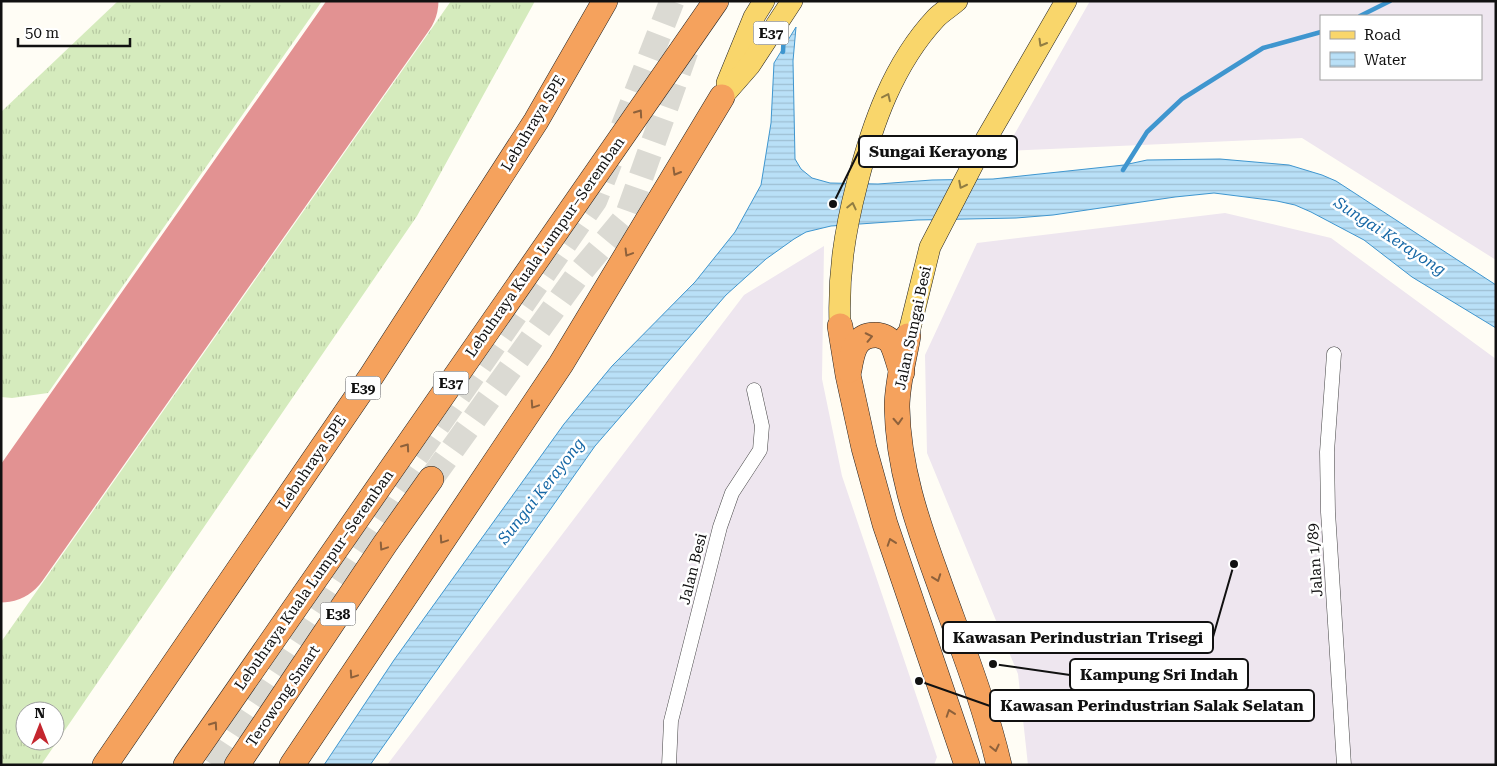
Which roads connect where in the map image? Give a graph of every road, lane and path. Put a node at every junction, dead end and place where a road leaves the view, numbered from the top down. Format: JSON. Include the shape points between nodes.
{"nodes":[{"id":1,"x":592,"y":1,"type":"edge"},
{"id":2,"x":605,"y":1,"type":"edge"},
{"id":3,"x":716,"y":1,"type":"edge"},
{"id":4,"x":792,"y":1,"type":"edge"},
{"id":5,"x":957,"y":1,"type":"edge"},
{"id":6,"x":1066,"y":1,"type":"edge"},
{"id":7,"x":759,"y":9,"type":"edge"},
{"id":8,"x":722,"y":97,"type":"junction"},
{"id":9,"x":840,"y":326,"type":"joint"},
{"id":10,"x":908,"y":336,"type":"joint"},
{"id":11,"x":1334,"y":354,"type":"dead end"},
{"id":12,"x":902,"y":372,"type":"junction"},
{"id":13,"x":848,"y":375,"type":"junction"},
{"id":14,"x":754,"y":390,"type":"dead end"},
{"id":15,"x":431,"y":479,"type":"tunnel mouth"},
{"id":16,"x":241,"y":760,"type":"edge"},
{"id":17,"x":964,"y":761,"type":"edge"},
{"id":18,"x":92,"y":765,"type":"edge"},
{"id":19,"x":105,"y":765,"type":"edge"},
{"id":20,"x":186,"y":765,"type":"edge"},
{"id":21,"x":292,"y":765,"type":"edge"},
{"id":22,"x":669,"y":765,"type":"edge"},
{"id":23,"x":999,"y":765,"type":"edge"},
{"id":24,"x":1344,"y":765,"type":"edge"}],
"edges":[{"from":1,"to":18,"type":"highway","name":"Lebuhraya SPE","number":"E39","via":[[526,115],[362,370]]},
{"from":2,"to":19,"type":"highway","name":"Lebuhraya SPE","number":"E39","via":[[536,121],[372,375]]},
{"from":20,"to":3,"type":"highway","name":"Lebuhraya Kuala Lumpur–Seremban","number":"E37","one_way":true},
{"from":4,"to":8,"type":"main road","number":"E37","via":[[750,65]]},
{"from":9,"to":5,"type":"main road","one_way":true,"via":[[843,254],[868,142],[894,80],[916,43],[937,17]]},
{"from":6,"to":10,"type":"main road","name":"Jalan Sungai Besi","one_way":true,"via":[[985,141],[930,247]]},
{"from":7,"to":8,"type":"main road"},
{"from":8,"to":21,"type":"highway","number":"E37","one_way":true,"via":[[561,364]]},
{"from":9,"to":13,"type":"highway"},
{"from":10,"to":12,"type":"highway","name":"Jalan Sungai Besi"},
{"from":11,"to":24,"type":"street","name":"Jalan 1/89","via":[[1327,452],[1328,512]]},
{"from":13,"to":12,"type":"highway","one_way":true,"via":[[854,345],[871,335],[883,336],[890,342]]},
{"from":12,"to":23,"type":"highway","name":"Jalan Sungai Besi","one_way":true,"via":[[897,405],[905,476],[919,528],[990,726]]},
{"from":17,"to":13,"type":"highway","one_way":true,"via":[[885,524]]},
{"from":14,"to":22,"type":"street","name":"Jalan Besi","via":[[762,426],[760,450],[732,493],[720,527],[671,721]]},
{"from":15,"to":16,"type":"highway","name":"Terowong Smart","number":"E38","one_way":true}]}
